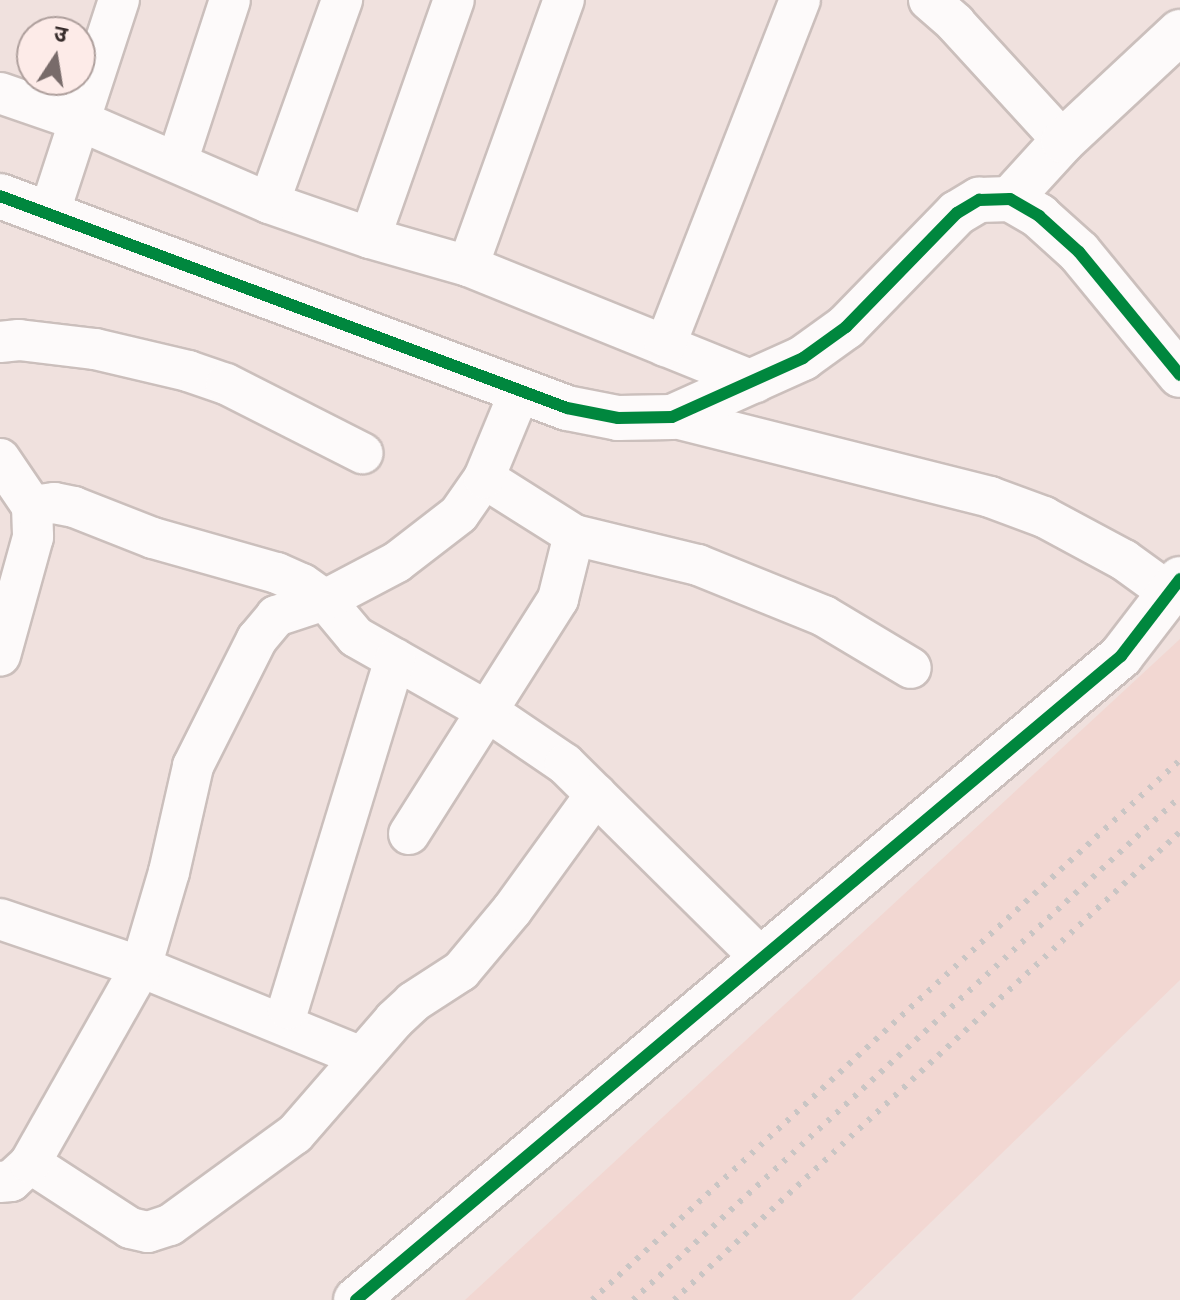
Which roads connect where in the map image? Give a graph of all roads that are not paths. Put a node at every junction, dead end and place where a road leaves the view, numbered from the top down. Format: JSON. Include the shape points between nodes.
{"nodes":[{"id":1,"x":119,"y":0,"type":"edge"},
{"id":2,"x":230,"y":0,"type":"edge"},
{"id":3,"x":342,"y":0,"type":"edge"},
{"id":4,"x":454,"y":0,"type":"edge"},
{"id":5,"x":564,"y":0,"type":"edge"},
{"id":6,"x":800,"y":0,"type":"edge"},
{"id":7,"x":955,"y":8,"type":"edge"},
{"id":8,"x":1180,"y":32,"type":"edge"},
{"id":9,"x":0,"y":93,"type":"edge"},
{"id":10,"x":78,"y":120,"type":"junction"},
{"id":11,"x":1063,"y":141,"type":"junction"},
{"id":12,"x":177,"y":162,"type":"junction"},
{"id":13,"x":0,"y":196,"type":"edge"},
{"id":14,"x":1010,"y":199,"type":"junction"},
{"id":15,"x":269,"y":203,"type":"junction"},
{"id":16,"x":49,"y":214,"type":"junction"},
{"id":17,"x":370,"y":238,"type":"junction"},
{"id":18,"x":468,"y":266,"type":"junction"},
{"id":19,"x":0,"y":342,"type":"edge"},
{"id":20,"x":665,"y":346,"type":"junction"},
{"id":21,"x":1180,"y":375,"type":"edge"},
{"id":22,"x":755,"y":382,"type":"junction"},
{"id":23,"x":520,"y":391,"type":"junction"},
{"id":24,"x":672,"y":417,"type":"junction"},
{"id":25,"x":362,"y":453,"type":"dead end"},
{"id":26,"x":0,"y":459,"type":"edge"},
{"id":27,"x":484,"y":478,"type":"junction"},
{"id":28,"x":32,"y":506,"type":"junction"},
{"id":29,"x":574,"y":535,"type":"junction"},
{"id":30,"x":1175,"y":587,"type":"edge"},
{"id":31,"x":325,"y":600,"type":"junction"},
{"id":32,"x":0,"y":656,"type":"edge"},
{"id":33,"x":395,"y":659,"type":"junction"},
{"id":34,"x":911,"y":668,"type":"dead end"},
{"id":35,"x":487,"y":711,"type":"junction"},
{"id":36,"x":596,"y":794,"type":"junction"},
{"id":37,"x":409,"y":834,"type":"dead end"},
{"id":38,"x":0,"y":919,"type":"edge"},
{"id":39,"x":761,"y":958,"type":"junction"},
{"id":40,"x":141,"y":967,"type":"junction"},
{"id":41,"x":288,"y":1009,"type":"dead end"},
{"id":42,"x":361,"y":1057,"type":"junction"},
{"id":43,"x":15,"y":1173,"type":"edge"},
{"id":44,"x":356,"y":1300,"type":"edge"}],
"edges":[{"from":1,"to":10,"type":"street"},
{"from":2,"to":12,"type":"street"},
{"from":3,"to":15,"type":"street"},
{"from":4,"to":17,"type":"street"},
{"from":5,"to":18,"type":"street"},
{"from":6,"to":20,"type":"street"},
{"from":7,"to":11,"type":"street"},
{"from":8,"to":11,"type":"street"},
{"from":9,"to":10,"type":"street"},
{"from":10,"to":12,"type":"street"},
{"from":10,"to":16,"type":"street"},
{"from":11,"to":14,"type":"street"},
{"from":12,"to":15,"type":"street"},
{"from":13,"to":16,"type":"street"},
{"from":14,"to":21,"type":"street","via":[[1039,216],[1079,252]]},
{"from":14,"to":22,"type":"street","via":[[979,200],[957,213],[846,327],[803,358]]},
{"from":15,"to":17,"type":"street"},
{"from":16,"to":23,"type":"street"},
{"from":17,"to":18,"type":"street"},
{"from":18,"to":20,"type":"street"},
{"from":19,"to":25,"type":"street","via":[[95,349],[188,371],[226,384]]},
{"from":20,"to":22,"type":"street"},
{"from":22,"to":24,"type":"street"},
{"from":23,"to":24,"type":"street","via":[[618,418]]},
{"from":23,"to":27,"type":"street"},
{"from":24,"to":30,"type":"street","via":[[990,497],[1044,517]]},
{"from":26,"to":28,"type":"street"},
{"from":27,"to":29,"type":"street"},
{"from":27,"to":31,"type":"street","via":[[459,514],[430,540]]},
{"from":28,"to":31,"type":"street","via":[[74,507],[153,538],[277,573]]},
{"from":28,"to":32,"type":"street","via":[[33,537]]},
{"from":29,"to":34,"type":"street","via":[[698,565],[824,616]]},
{"from":29,"to":35,"type":"street","via":[[558,599]]},
{"from":30,"to":39,"type":"street","via":[[1121,656]]},
{"from":31,"to":33,"type":"street","via":[[356,637]]},
{"from":31,"to":40,"type":"street","via":[[276,616],[257,639],[193,766]]},
{"from":33,"to":35,"type":"street"},
{"from":33,"to":41,"type":"street"},
{"from":35,"to":36,"type":"street","via":[[565,764]]},
{"from":35,"to":37,"type":"street"},
{"from":36,"to":39,"type":"street"},
{"from":36,"to":42,"type":"street","via":[[461,971],[413,1002]]},
{"from":38,"to":40,"type":"street"},
{"from":39,"to":44,"type":"street"},
{"from":40,"to":42,"type":"street"},
{"from":40,"to":43,"type":"street"},
{"from":42,"to":43,"type":"street","via":[[295,1134],[170,1225],[148,1232],[130,1228]]}]}
